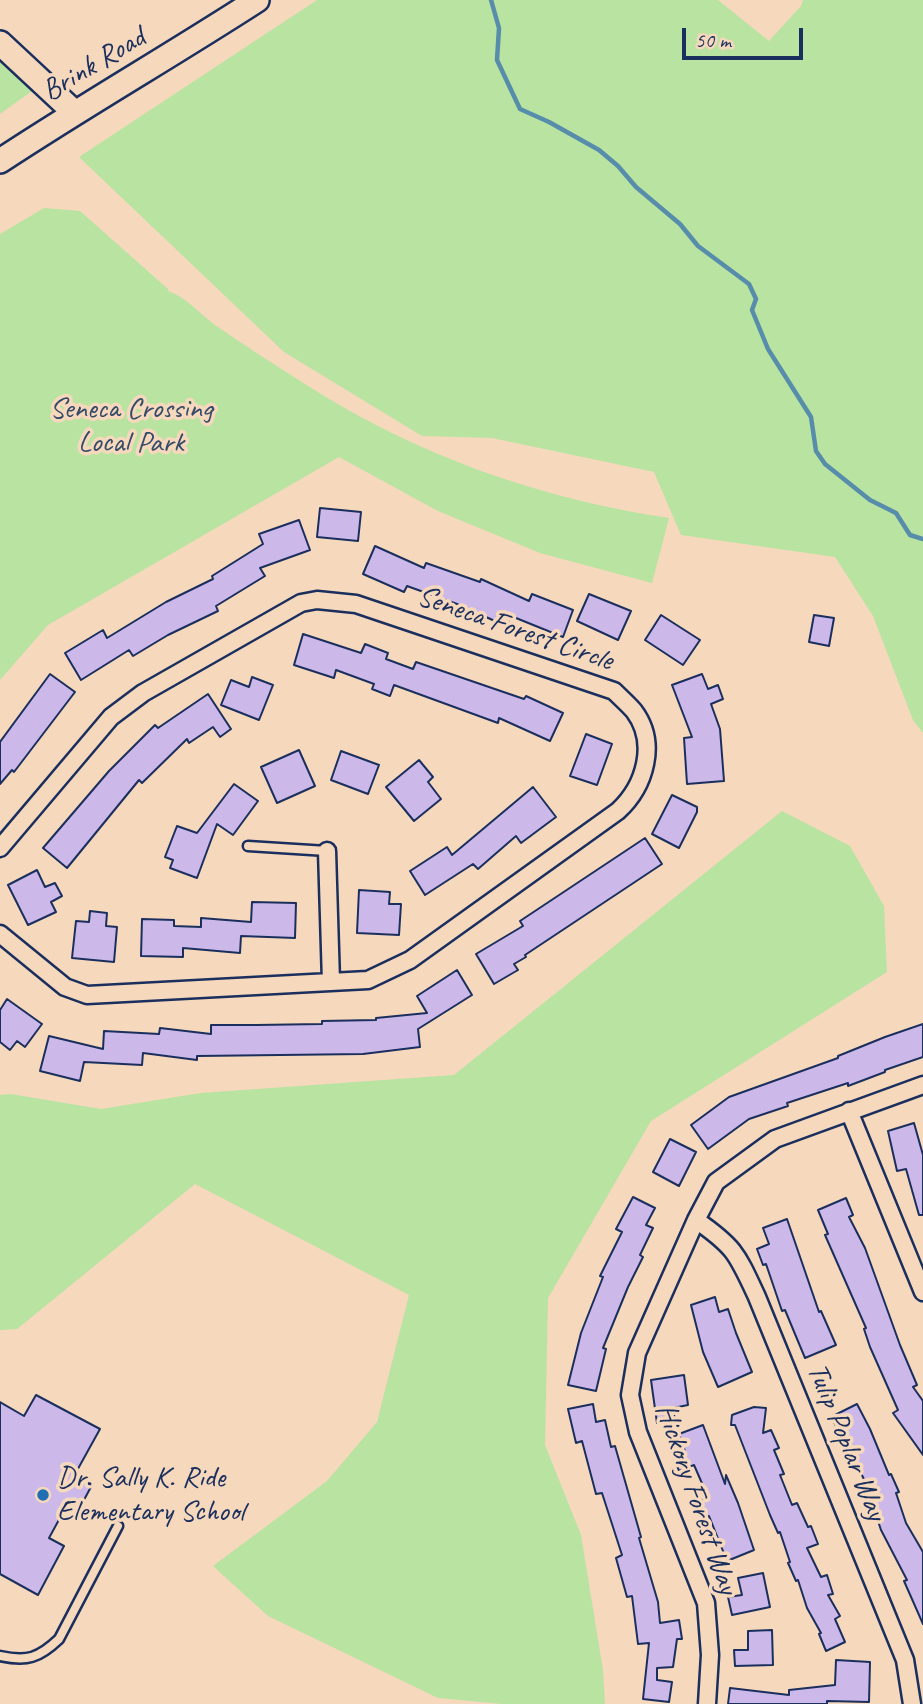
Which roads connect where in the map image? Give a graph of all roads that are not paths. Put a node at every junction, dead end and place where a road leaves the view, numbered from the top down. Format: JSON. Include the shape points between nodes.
{"nodes":[{"id":1,"x":257,"y":0,"type":"edge"},
{"id":2,"x":0,"y":43,"type":"edge"},
{"id":3,"x":74,"y":112,"type":"junction"},
{"id":4,"x":0,"y":161,"type":"edge"},
{"id":5,"x":248,"y":846,"type":"dead end"},
{"id":6,"x":0,"y":848,"type":"edge"},
{"id":7,"x":327,"y":851,"type":"joint"},
{"id":8,"x":0,"y":934,"type":"edge"},
{"id":9,"x":331,"y":982,"type":"junction"},
{"id":10,"x":923,"y":1085,"type":"edge"},
{"id":11,"x":849,"y":1111,"type":"junction"},
{"id":12,"x":696,"y":1220,"type":"junction"},
{"id":13,"x":923,"y":1292,"type":"edge"},
{"id":14,"x":118,"y":1526,"type":"dead end"},
{"id":15,"x":0,"y":1656,"type":"edge"},
{"id":16,"x":708,"y":1704,"type":"edge"},
{"id":17,"x":912,"y":1704,"type":"edge"}],
"edges":[{"from":1,"to":3,"type":"main road","name":"Brink Road"},
{"from":2,"to":3,"type":"main road"},
{"from":3,"to":4,"type":"main road","name":"Brink Road"},
{"from":5,"to":7,"type":"lane"},
{"from":6,"to":9,"type":"street","name":"Seneca Forest Circle","via":[[111,718],[143,693],[301,603],[356,604],[614,691],[635,713],[647,742],[645,773],[618,811],[410,960],[368,980]]},
{"from":7,"to":9,"type":"street"},
{"from":8,"to":9,"type":"street","name":"Seneca Forest Circle","via":[[65,987],[87,995]]},
{"from":10,"to":11,"type":"street","name":"Hickory Forest Way"},
{"from":11,"to":12,"type":"street","name":"Hickory Forest Way","via":[[775,1139],[732,1169],[716,1182]]},
{"from":11,"to":13,"type":"street"},
{"from":12,"to":16,"type":"street","name":"Hickory Forest Way","via":[[637,1353],[631,1395],[638,1432],[706,1603]]},
{"from":12,"to":17,"type":"street","name":"Tulip Poplar Way","via":[[738,1255],[905,1660]]},
{"from":14,"to":15,"type":"lane","via":[[59,1639],[45,1653],[30,1658]]}]}
